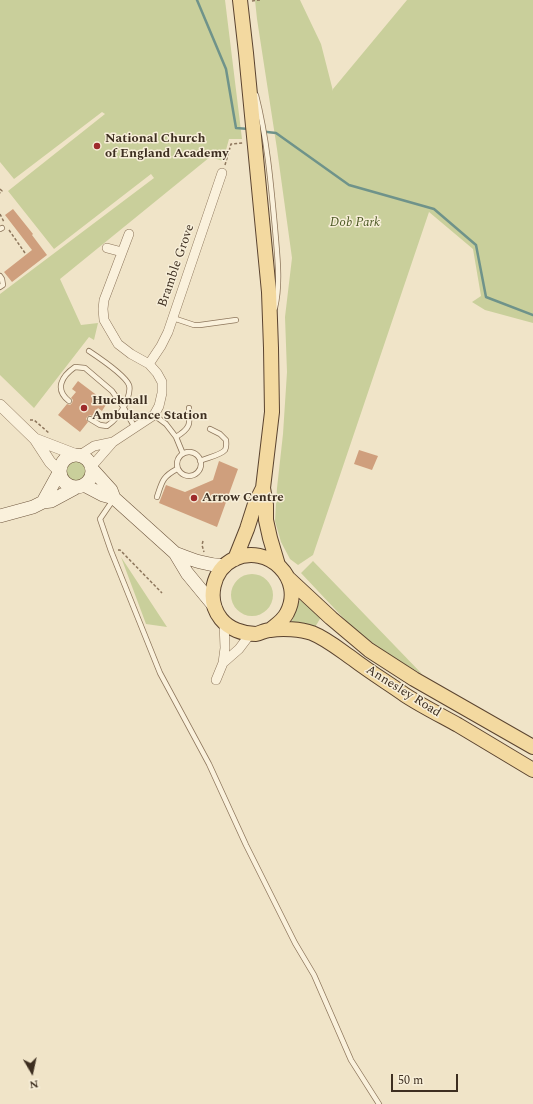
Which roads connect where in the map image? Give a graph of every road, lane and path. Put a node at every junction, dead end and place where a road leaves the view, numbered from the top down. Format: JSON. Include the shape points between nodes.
{"nodes":[{"id":1,"x":260,"y":0,"type":"edge"},
{"id":2,"x":244,"y":1,"type":"edge"},
{"id":3,"x":245,"y":143,"type":"dead end"},
{"id":4,"x":223,"y":172,"type":"joint"},
{"id":5,"x":0,"y":189,"type":"edge"},
{"id":6,"x":0,"y":193,"type":"edge"},
{"id":7,"x":0,"y":214,"type":"edge"},
{"id":8,"x":129,"y":234,"type":"dead end"},
{"id":9,"x":107,"y":248,"type":"dead end"},
{"id":10,"x":122,"y":252,"type":"junction"},
{"id":11,"x":25,"y":253,"type":"dead end"},
{"id":12,"x":0,"y":276,"type":"edge"},
{"id":13,"x":0,"y":287,"type":"edge"},
{"id":14,"x":173,"y":318,"type":"junction"},
{"id":15,"x":236,"y":320,"type":"dead end"},
{"id":16,"x":89,"y":351,"type":"dead end"},
{"id":17,"x":149,"y":364,"type":"junction"},
{"id":18,"x":69,"y":401,"type":"dead end"},
{"id":19,"x":0,"y":405,"type":"edge"},
{"id":20,"x":124,"y":408,"type":"junction"},
{"id":21,"x":189,"y":408,"type":"dead end"},
{"id":22,"x":154,"y":415,"type":"junction"},
{"id":23,"x":90,"y":418,"type":"dead end"},
{"id":24,"x":18,"y":422,"type":"junction"},
{"id":25,"x":134,"y":428,"type":"junction"},
{"id":26,"x":210,"y":429,"type":"dead end"},
{"id":27,"x":50,"y":434,"type":"dead end"},
{"id":28,"x":176,"y":437,"type":"junction"},
{"id":29,"x":35,"y":439,"type":"junction"},
{"id":30,"x":113,"y":442,"type":"junction"},
{"id":31,"x":77,"y":454,"type":"junction"},
{"id":32,"x":183,"y":454,"type":"junction"},
{"id":33,"x":200,"y":461,"type":"junction"},
{"id":34,"x":92,"y":467,"type":"junction"},
{"id":35,"x":177,"y":469,"type":"junction"},
{"id":36,"x":59,"y":472,"type":"junction"},
{"id":37,"x":80,"y":486,"type":"junction"},
{"id":38,"x":263,"y":488,"type":"junction"},
{"id":39,"x":157,"y":497,"type":"dead end"},
{"id":40,"x":114,"y":498,"type":"junction"},
{"id":41,"x":43,"y":502,"type":"junction"},
{"id":42,"x":0,"y":516,"type":"edge"},
{"id":43,"x":110,"y":551,"type":"junction"},
{"id":44,"x":175,"y":553,"type":"junction"},
{"id":45,"x":230,"y":562,"type":"junction"},
{"id":46,"x":278,"y":565,"type":"junction"},
{"id":47,"x":288,"y":578,"type":"junction"},
{"id":48,"x":162,"y":593,"type":"dead end"},
{"id":49,"x":215,"y":608,"type":"junction"},
{"id":50,"x":224,"y":622,"type":"junction"},
{"id":51,"x":270,"y":630,"type":"junction"},
{"id":52,"x":251,"y":633,"type":"junction"},
{"id":53,"x":223,"y":663,"type":"junction"},
{"id":54,"x":216,"y":680,"type":"dead end"},
{"id":55,"x":533,"y":747,"type":"edge"},
{"id":56,"x":533,"y":770,"type":"edge"},
{"id":57,"x":379,"y":1104,"type":"edge"}],
"edges":[{"from":1,"to":2,"type":"path"},
{"from":2,"to":38,"type":"main road","via":[[246,53],[271,330],[272,412]]},
{"from":3,"to":4,"type":"path","via":[[231,144]]},
{"from":4,"to":14,"type":"street","name":"Bramble Grove"},
{"from":5,"to":6,"type":"path"},
{"from":7,"to":11,"type":"path","via":[[5,226]]},
{"from":8,"to":10,"type":"street"},
{"from":9,"to":10,"type":"street"},
{"from":10,"to":17,"type":"street","via":[[104,300],[104,320],[118,344]]},
{"from":12,"to":13,"type":"lane"},
{"from":14,"to":15,"type":"lane","via":[[194,325]]},
{"from":14,"to":17,"type":"street","name":"Bramble Grove","via":[[161,346]]},
{"from":16,"to":20,"type":"lane","via":[[124,377],[129,384],[130,394]]},
{"from":17,"to":22,"type":"street","via":[[160,377],[162,387],[161,400]]},
{"from":18,"to":20,"type":"lane","via":[[60,390],[61,383],[75,367],[84,368],[112,391]]},
{"from":19,"to":24,"type":"street"},
{"from":20,"to":23,"type":"lane","via":[[115,421],[106,426]]},
{"from":20,"to":25,"type":"lane"},
{"from":21,"to":28,"type":"lane","via":[[190,423],[186,430]]},
{"from":22,"to":25,"type":"street"},
{"from":22,"to":28,"type":"lane","via":[[166,424]]},
{"from":24,"to":27,"type":"path","via":[[34,420]]},
{"from":24,"to":29,"type":"street"},
{"from":25,"to":30,"type":"street"},
{"from":26,"to":33,"type":"lane","via":[[226,440],[225,450]]},
{"from":28,"to":32,"type":"lane"},
{"from":29,"to":31,"type":"street"},
{"from":29,"to":36,"type":"street"},
{"from":30,"to":31,"type":"street","via":[[94,446]]},
{"from":30,"to":34,"type":"street"},
{"from":31,"to":34,"type":"main road","via":[[86,457]]},
{"from":31,"to":36,"type":"main road","via":[[64,460]]},
{"from":32,"to":33,"type":"lane","via":[[193,453]]},
{"from":32,"to":35,"type":"lane","via":[[177,462]]},
{"from":33,"to":35,"type":"lane","via":[[199,471],[193,476],[182,475]]},
{"from":34,"to":37,"type":"main road","via":[[90,478]]},
{"from":34,"to":40,"type":"main road","via":[[111,490]]},
{"from":35,"to":39,"type":"lane","via":[[163,480]]},
{"from":36,"to":37,"type":"main road","via":[[66,483]]},
{"from":36,"to":41,"type":"main road"},
{"from":37,"to":40,"type":"main road"},
{"from":37,"to":41,"type":"main road","via":[[51,501]]},
{"from":38,"to":45,"type":"main road","via":[[247,529]]},
{"from":38,"to":46,"type":"main road","via":[[266,520]]},
{"from":40,"to":43,"type":"lane","via":[[100,519]]},
{"from":40,"to":44,"type":"main road"},
{"from":41,"to":42,"type":"main road"},
{"from":43,"to":48,"type":"path","via":[[120,550]]},
{"from":43,"to":57,"type":"lane","via":[[160,673],[209,764],[246,845],[314,976],[351,1060]]},
{"from":44,"to":45,"type":"main road","via":[[200,563],[214,565]]},
{"from":44,"to":49,"type":"main road"},
{"from":45,"to":46,"type":"main road","via":[[246,555],[258,555]]},
{"from":45,"to":49,"type":"main road","via":[[218,575],[214,585],[212,596]]},
{"from":46,"to":47,"type":"main road"},
{"from":47,"to":51,"type":"main road","via":[[291,602],[280,623]]},
{"from":47,"to":55,"type":"main road","name":"Annesley Road","via":[[369,650]]},
{"from":49,"to":50,"type":"main road"},
{"from":50,"to":52,"type":"main road","via":[[231,628]]},
{"from":50,"to":53,"type":"street"},
{"from":51,"to":52,"type":"main road"},
{"from":51,"to":56,"type":"main road","name":"Annesley Road","via":[[291,630],[321,637],[412,700]]},
{"from":52,"to":53,"type":"street","via":[[239,649]]},
{"from":53,"to":54,"type":"street"}]}
